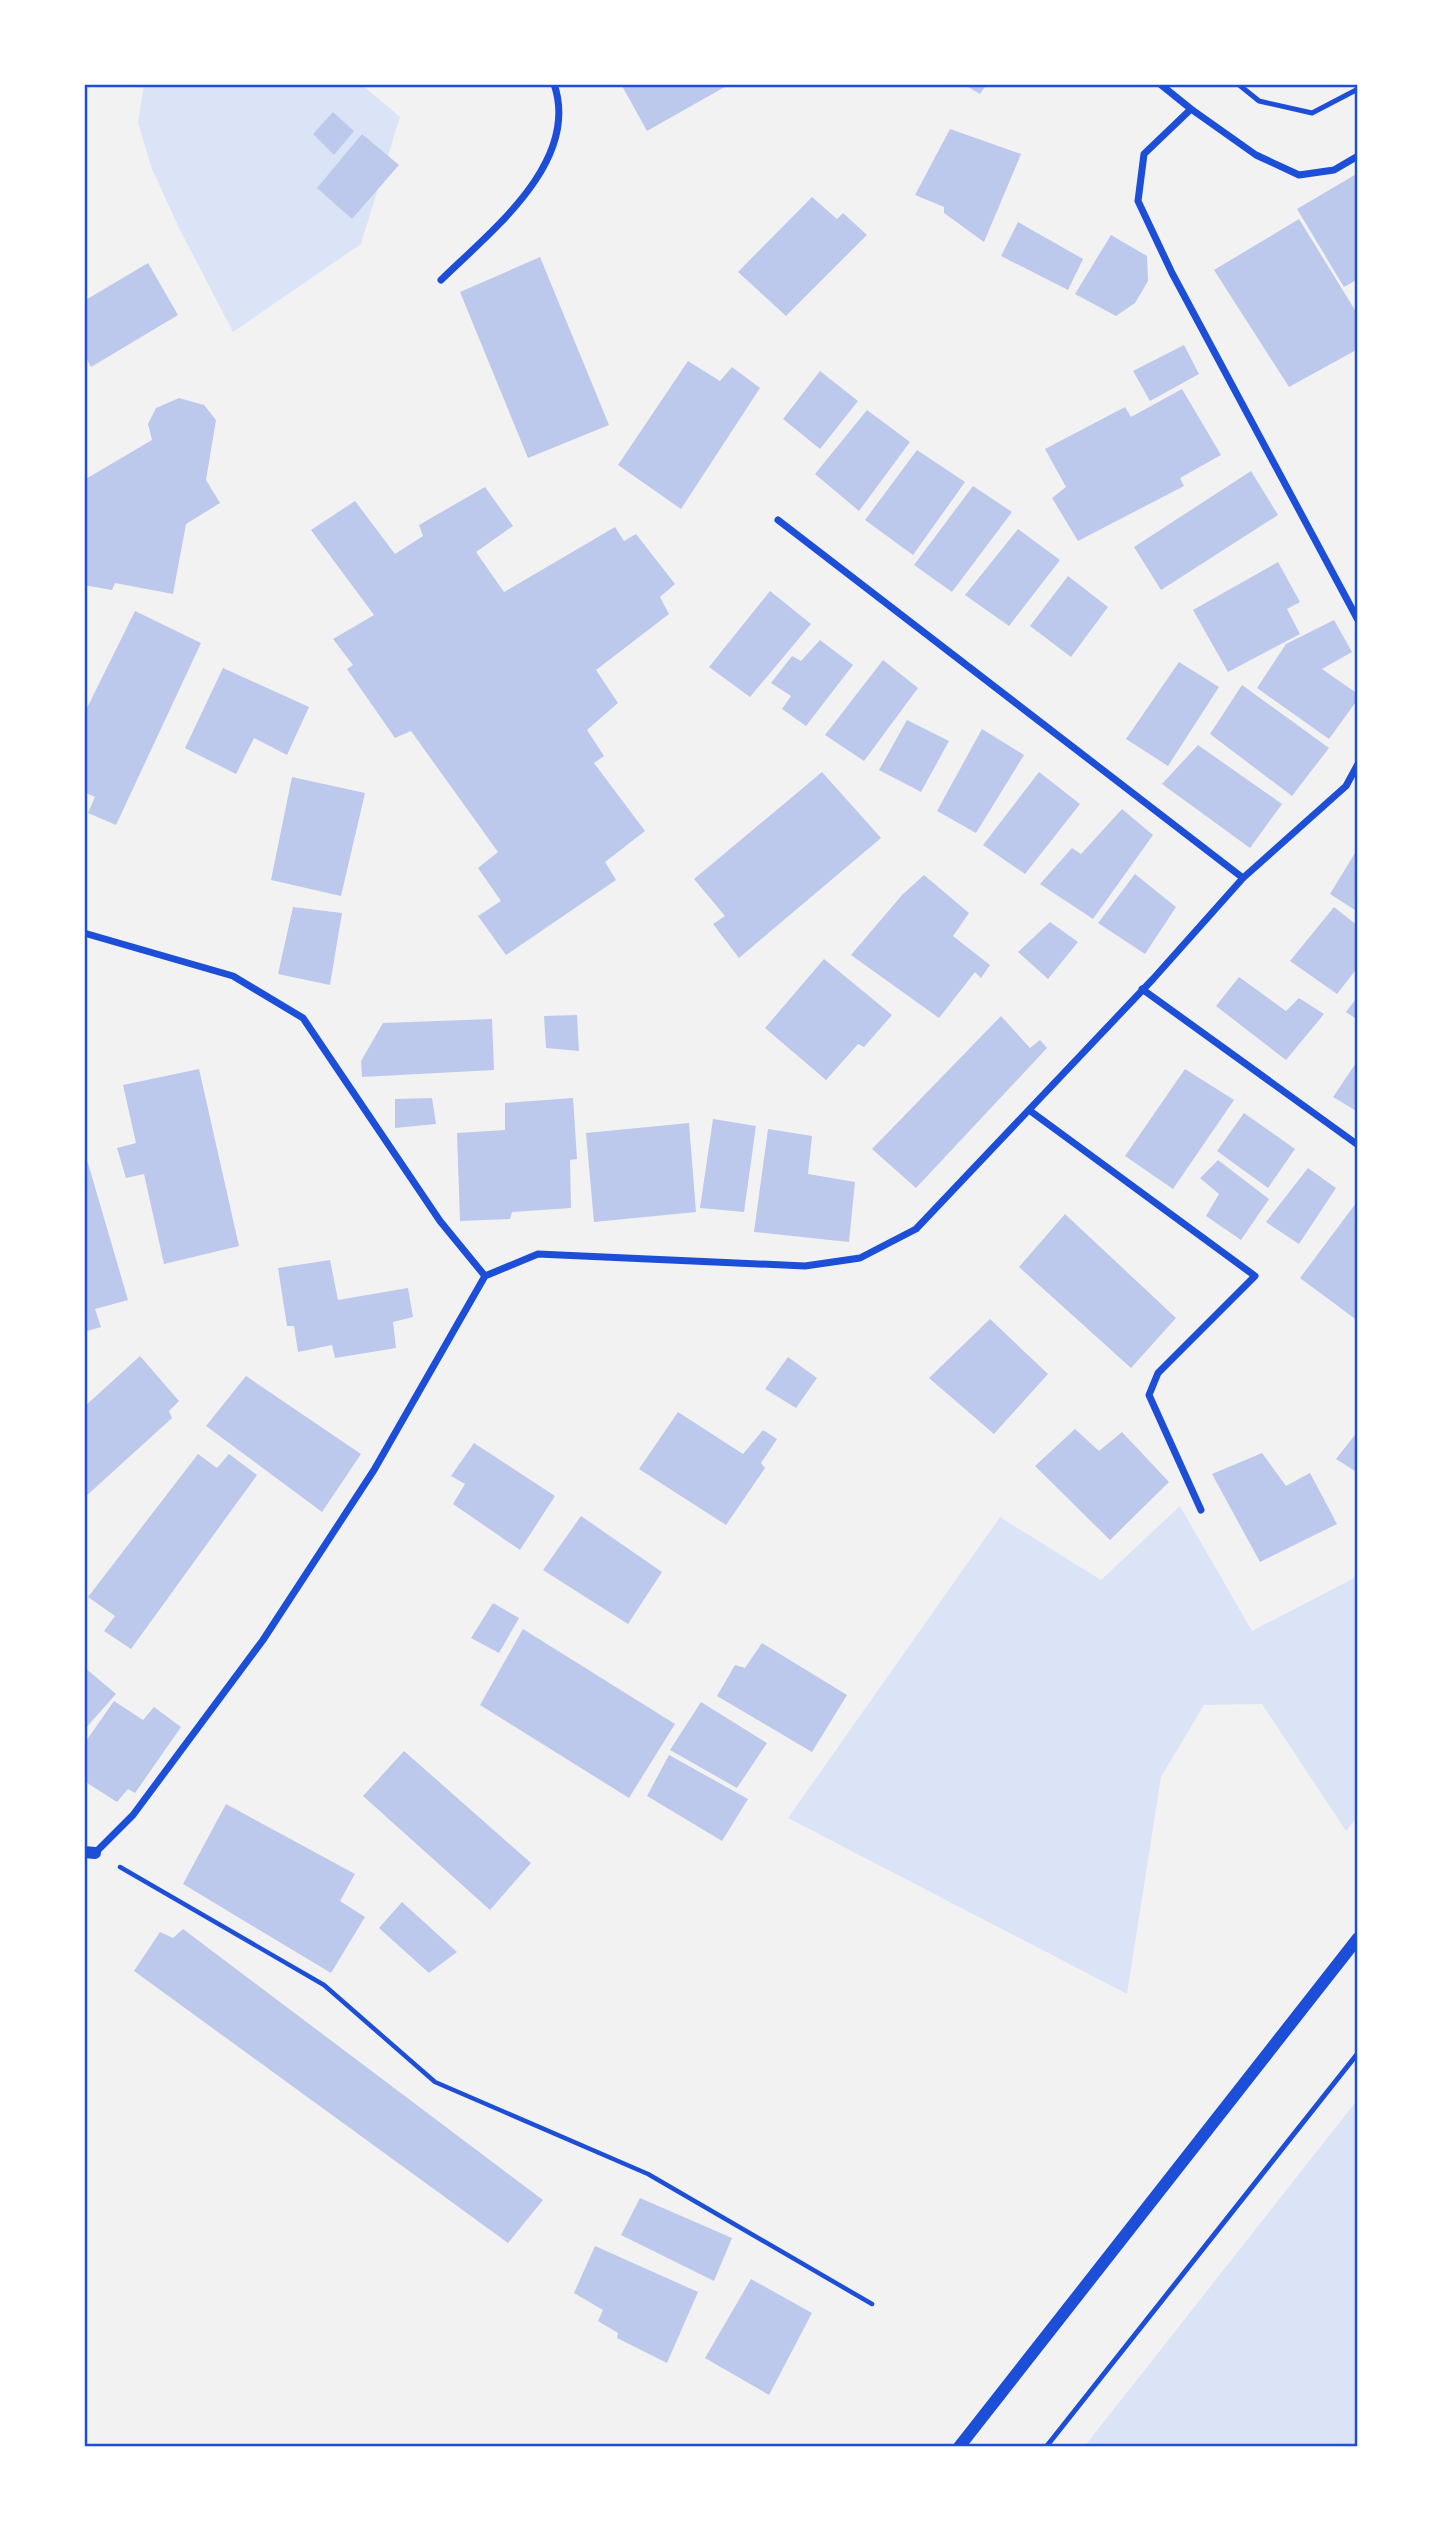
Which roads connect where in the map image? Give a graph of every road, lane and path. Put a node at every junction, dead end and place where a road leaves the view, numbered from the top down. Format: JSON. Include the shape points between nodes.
{"nodes":[{"id":1,"x":554,"y":84,"type":"edge"},
{"id":2,"x":1160,"y":84,"type":"edge"},
{"id":3,"x":1238,"y":84,"type":"edge"},
{"id":4,"x":1358,"y":89,"type":"edge"},
{"id":5,"x":1191,"y":109,"type":"junction"},
{"id":6,"x":1358,"y":156,"type":"edge"},
{"id":7,"x":441,"y":280,"type":"dead end"},
{"id":8,"x":778,"y":520,"type":"dead end"},
{"id":9,"x":1358,"y":620,"type":"edge"},
{"id":10,"x":1358,"y":764,"type":"edge"},
{"id":11,"x":1243,"y":878,"type":"junction"},
{"id":12,"x":84,"y":933,"type":"edge"},
{"id":13,"x":1142,"y":989,"type":"junction"},
{"id":14,"x":1029,"y":1110,"type":"junction"},
{"id":15,"x":1358,"y":1144,"type":"edge"},
{"id":16,"x":485,"y":1276,"type":"junction"},
{"id":17,"x":1201,"y":1510,"type":"dead end"},
{"id":18,"x":90,"y":1852,"type":"edge"},
{"id":19,"x":1358,"y":1938,"type":"edge"},
{"id":20,"x":1358,"y":2053,"type":"edge"},
{"id":21,"x":873,"y":2304,"type":"dead end"},
{"id":22,"x":959,"y":2447,"type":"edge"},
{"id":23,"x":1046,"y":2447,"type":"edge"}],
"edges":[{"from":1,"to":7,"type":"street","via":[[559,99],[557,139],[527,195]]},
{"from":2,"to":5,"type":"street"},
{"from":3,"to":4,"type":"lane","via":[[1259,101],[1312,113]]},
{"from":5,"to":6,"type":"street","via":[[1256,155],[1299,176],[1334,170]]},
{"from":5,"to":9,"type":"street","via":[[1144,154],[1138,201]]},
{"from":8,"to":11,"type":"street"},
{"from":10,"to":11,"type":"street","via":[[1346,786]]},
{"from":11,"to":13,"type":"street"},
{"from":12,"to":16,"type":"street","via":[[233,976],[303,1018],[440,1221]]},
{"from":13,"to":14,"type":"street"},
{"from":13,"to":15,"type":"street"},
{"from":14,"to":16,"type":"street","via":[[916,1229],[860,1258],[805,1266],[538,1254]]},
{"from":14,"to":17,"type":"street","via":[[1255,1276],[1158,1373],[1149,1395]]},
{"from":16,"to":18,"type":"street","via":[[374,1470],[263,1640],[133,1815]]},
{"from":18,"to":21,"type":"path","via":[[324,1986],[435,2082],[648,2174]]},
{"from":19,"to":22,"type":"street"},
{"from":20,"to":23,"type":"lane"}]}
